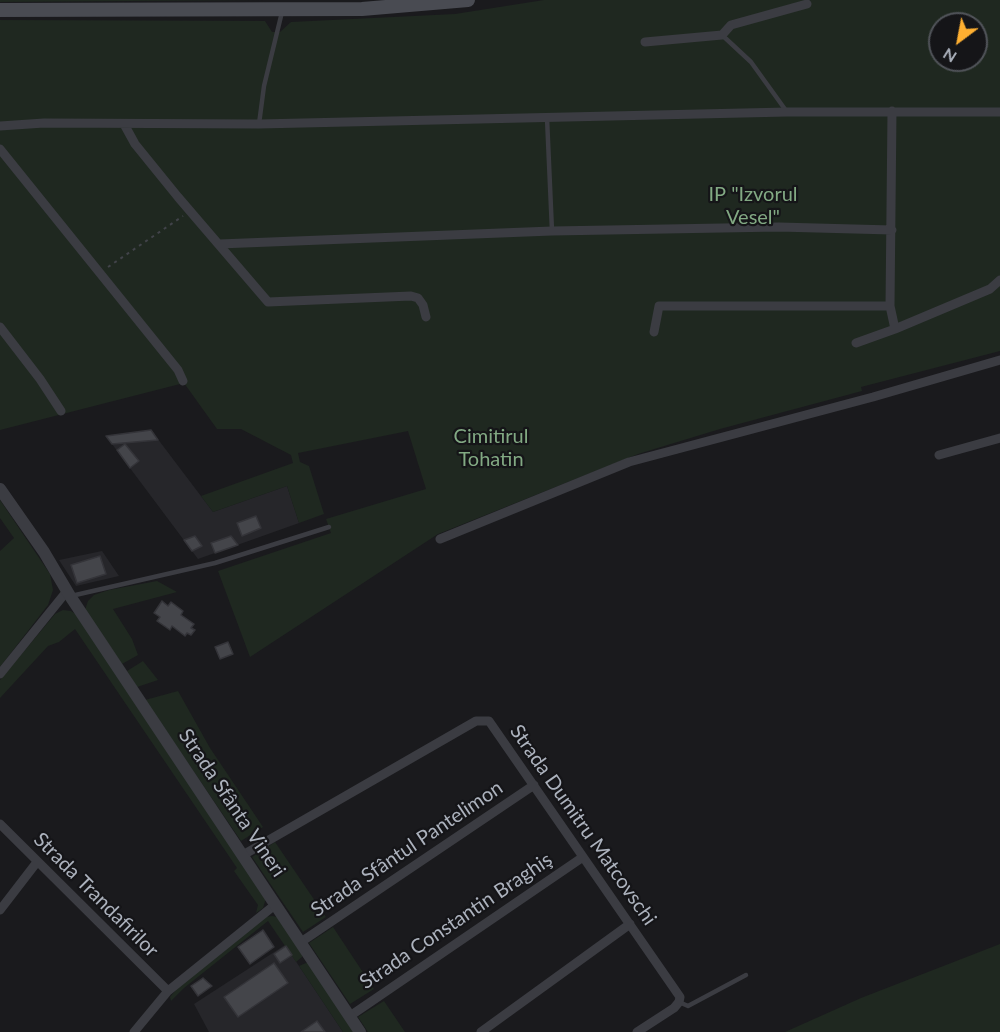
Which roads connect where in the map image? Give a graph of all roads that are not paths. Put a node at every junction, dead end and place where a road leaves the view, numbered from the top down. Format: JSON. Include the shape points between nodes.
{"nodes":[{"id":1,"x":468,"y":0,"type":"edge"},
{"id":2,"x":807,"y":4,"type":"dead end"},
{"id":3,"x":283,"y":8,"type":"junction"},
{"id":4,"x":0,"y":10,"type":"edge"},
{"id":5,"x":722,"y":36,"type":"junction"},
{"id":6,"x":645,"y":42,"type":"dead end"},
{"id":7,"x":892,"y":111,"type":"junction"},
{"id":8,"x":787,"y":112,"type":"junction"},
{"id":9,"x":1000,"y":112,"type":"edge"},
{"id":10,"x":547,"y":118,"type":"junction"},
{"id":11,"x":124,"y":124,"type":"junction"},
{"id":12,"x":259,"y":124,"type":"junction"},
{"id":13,"x":0,"y":126,"type":"edge"},
{"id":14,"x":0,"y":149,"type":"edge"},
{"id":15,"x":892,"y":230,"type":"junction"},
{"id":16,"x":552,"y":231,"type":"junction"},
{"id":17,"x":219,"y":244,"type":"junction"},
{"id":18,"x":1000,"y":280,"type":"edge"},
{"id":19,"x":890,"y":306,"type":"junction"},
{"id":20,"x":426,"y":316,"type":"dead end"},
{"id":21,"x":0,"y":327,"type":"edge"},
{"id":22,"x":895,"y":329,"type":"junction"},
{"id":23,"x":654,"y":332,"type":"dead end"},
{"id":24,"x":856,"y":343,"type":"dead end"},
{"id":25,"x":1000,"y":360,"type":"edge"},
{"id":26,"x":183,"y":381,"type":"dead end"},
{"id":27,"x":61,"y":411,"type":"dead end"},
{"id":28,"x":1000,"y":438,"type":"edge"},
{"id":29,"x":939,"y":455,"type":"dead end"},
{"id":30,"x":0,"y":489,"type":"edge"},
{"id":31,"x":329,"y":527,"type":"dead end"},
{"id":32,"x":440,"y":539,"type":"dead end"},
{"id":33,"x":69,"y":594,"type":"junction"},
{"id":34,"x":0,"y":674,"type":"edge"},
{"id":35,"x":534,"y":785,"type":"junction"},
{"id":36,"x":0,"y":824,"type":"edge"},
{"id":37,"x":243,"y":855,"type":"junction"},
{"id":38,"x":583,"y":857,"type":"junction"},
{"id":39,"x":37,"y":862,"type":"junction"},
{"id":40,"x":276,"y":904,"type":"junction"},
{"id":41,"x":0,"y":910,"type":"edge"},
{"id":42,"x":630,"y":924,"type":"junction"},
{"id":43,"x":301,"y":942,"type":"junction"},
{"id":44,"x":746,"y":975,"type":"dead end"},
{"id":45,"x":168,"y":991,"type":"junction"},
{"id":46,"x":679,"y":1002,"type":"junction"},
{"id":47,"x":350,"y":1016,"type":"junction"},
{"id":48,"x":134,"y":1032,"type":"edge"},
{"id":49,"x":360,"y":1032,"type":"edge"},
{"id":50,"x":481,"y":1032,"type":"edge"},
{"id":51,"x":637,"y":1032,"type":"edge"}],
"edges":[{"from":1,"to":3,"type":"main road","via":[[362,9]]},
{"from":2,"to":5,"type":"street","via":[[731,26]]},
{"from":3,"to":4,"type":"main road"},
{"from":3,"to":12,"type":"lane"},
{"from":5,"to":6,"type":"street"},
{"from":5,"to":8,"type":"lane","via":[[751,62]]},
{"from":7,"to":8,"type":"street"},
{"from":7,"to":9,"type":"street"},
{"from":7,"to":15,"type":"street"},
{"from":8,"to":10,"type":"street"},
{"from":10,"to":12,"type":"street"},
{"from":10,"to":16,"type":"lane"},
{"from":11,"to":12,"type":"street"},
{"from":11,"to":13,"type":"street"},
{"from":11,"to":17,"type":"street","via":[[135,144]]},
{"from":14,"to":26,"type":"street"},
{"from":15,"to":16,"type":"street","via":[[779,227]]},
{"from":15,"to":19,"type":"street"},
{"from":16,"to":17,"type":"street"},
{"from":17,"to":20,"type":"street","via":[[268,303],[411,296],[418,298]]},
{"from":18,"to":22,"type":"street","via":[[990,289]]},
{"from":19,"to":22,"type":"street"},
{"from":19,"to":23,"type":"street","via":[[659,306]]},
{"from":21,"to":27,"type":"street"},
{"from":22,"to":24,"type":"street"},
{"from":25,"to":32,"type":"street","via":[[629,462]]},
{"from":28,"to":29,"type":"street"},
{"from":30,"to":33,"type":"street","name":"Strada Sfânta Vineri"},
{"from":31,"to":33,"type":"lane","via":[[215,563]]},
{"from":33,"to":34,"type":"street"},
{"from":33,"to":37,"type":"street","name":"Strada Sfânta Vineri"},
{"from":35,"to":37,"type":"street","name":"Strada Dumitru Matcovschi","via":[[489,720],[476,721]]},
{"from":35,"to":38,"type":"street","name":"Strada Dumitru Matcovschi"},
{"from":35,"to":43,"type":"street","name":"Strada Sfântul Pantelimon"},
{"from":36,"to":39,"type":"street","name":"Strada Trandafirilor"},
{"from":37,"to":40,"type":"street","name":"Strada Sfânta Vineri"},
{"from":38,"to":42,"type":"street","name":"Strada Dumitru Matcovschi"},
{"from":38,"to":47,"type":"street","name":"Strada Constantin Braghiş"},
{"from":39,"to":41,"type":"street"},
{"from":39,"to":45,"type":"street","name":"Strada Trandafirilor"},
{"from":40,"to":43,"type":"street","name":"Strada Sfânta Vineri"},
{"from":40,"to":45,"type":"street"},
{"from":42,"to":46,"type":"street","name":"Strada Dumitru Matcovschi","via":[[680,997]]},
{"from":42,"to":50,"type":"street"},
{"from":43,"to":47,"type":"street","name":"Strada Sfânta Vineri"},
{"from":44,"to":46,"type":"lane","via":[[688,1006]]},
{"from":45,"to":48,"type":"street"},
{"from":46,"to":51,"type":"street"},
{"from":47,"to":49,"type":"street","name":"Strada Sfânta Vineri"}]}
